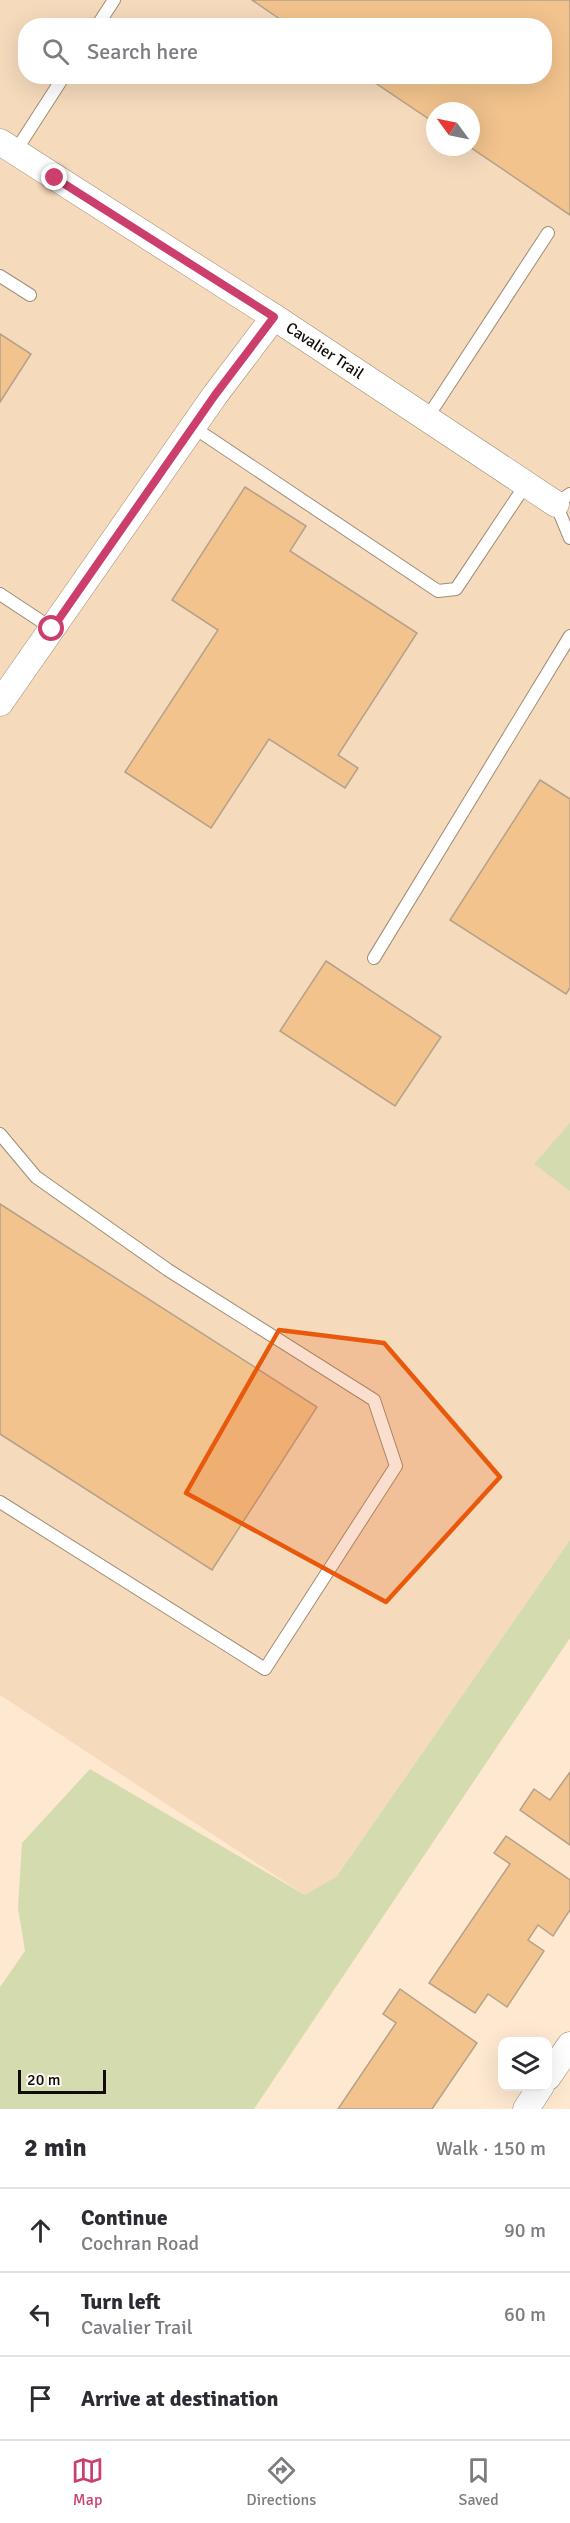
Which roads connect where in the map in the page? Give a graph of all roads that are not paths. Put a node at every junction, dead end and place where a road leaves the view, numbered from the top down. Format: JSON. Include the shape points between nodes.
{"nodes":[{"id":1,"x":114,"y":0,"type":"edge"},
{"id":2,"x":102,"y":18,"type":"edge"},
{"id":3,"x":58,"y":84,"type":"edge"},
{"id":4,"x":8,"y":147,"type":"edge"},
{"id":5,"x":548,"y":233,"type":"dead end"},
{"id":6,"x":0,"y":276,"type":"edge"},
{"id":7,"x":30,"y":295,"type":"dead end"},
{"id":8,"x":274,"y":317,"type":"junction"},
{"id":9,"x":427,"y":418,"type":"junction"},
{"id":10,"x":193,"y":427,"type":"junction"},
{"id":11,"x":526,"y":484,"type":"junction"},
{"id":12,"x":563,"y":499,"type":"edge"},
{"id":13,"x":570,"y":538,"type":"edge"},
{"id":14,"x":0,"y":594,"type":"edge"},
{"id":15,"x":52,"y":629,"type":"junction"},
{"id":16,"x":570,"y":636,"type":"edge"},
{"id":17,"x":0,"y":703,"type":"edge"},
{"id":18,"x":374,"y":958,"type":"dead end"},
{"id":19,"x":0,"y":1134,"type":"edge"},
{"id":20,"x":0,"y":1502,"type":"edge"},
{"id":21,"x":570,"y":2045,"type":"edge"},
{"id":22,"x":553,"y":2078,"type":"edge"},
{"id":23,"x":526,"y":2109,"type":"edge"}],
"edges":[{"from":1,"to":2,"type":"lane"},
{"from":3,"to":4,"type":"lane"},
{"from":4,"to":8,"type":"street","name":"Cavalier Trail"},
{"from":5,"to":9,"type":"lane"},
{"from":6,"to":7,"type":"lane"},
{"from":8,"to":9,"type":"street","name":"Cavalier Trail"},
{"from":8,"to":10,"type":"street"},
{"from":9,"to":11,"type":"street","name":"Cavalier Trail"},
{"from":10,"to":11,"type":"lane","via":[[438,591],[456,589]]},
{"from":10,"to":15,"type":"street"},
{"from":11,"to":12,"type":"street","name":"Cavalier Trail"},
{"from":12,"to":13,"type":"lane"},
{"from":14,"to":15,"type":"lane"},
{"from":15,"to":17,"type":"street"},
{"from":16,"to":18,"type":"lane"},
{"from":19,"to":20,"type":"lane","via":[[36,1177],[168,1270],[374,1400],[396,1466],[265,1669]]},
{"from":21,"to":22,"type":"street"},
{"from":22,"to":23,"type":"street"}]}
